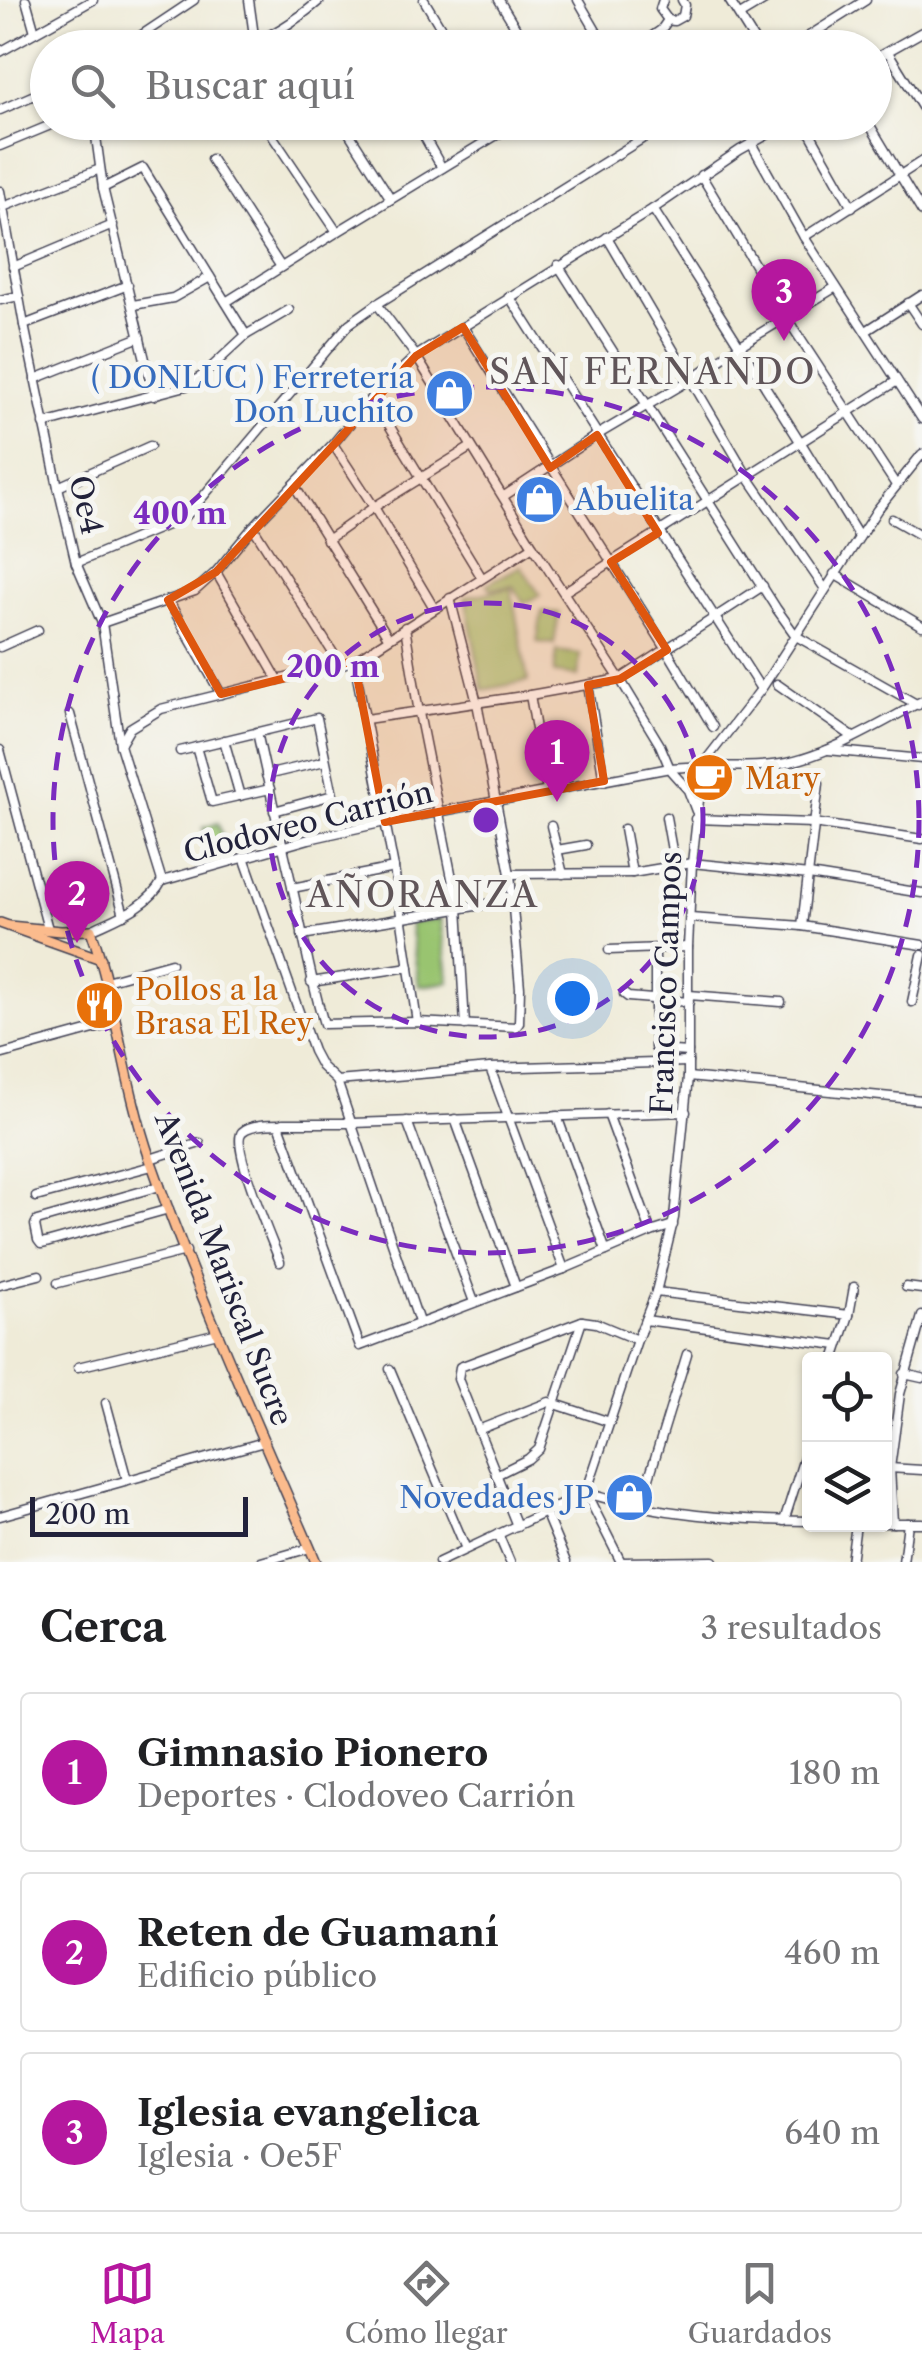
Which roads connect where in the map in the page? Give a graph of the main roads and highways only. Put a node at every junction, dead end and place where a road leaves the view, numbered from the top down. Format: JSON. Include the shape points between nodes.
{"nodes":[{"id":1,"x":4,"y":925,"type":"edge"},
{"id":2,"x":61,"y":931,"type":"junction"},
{"id":3,"x":59,"y":945,"type":"junction"},
{"id":4,"x":101,"y":959,"type":"junction"},
{"id":5,"x":316,"y":1562,"type":"edge"}],
"edges":[{"from":1,"to":2,"type":"main road"},
{"from":1,"to":3,"type":"main road"},
{"from":2,"to":3,"type":"main road"},
{"from":2,"to":4,"type":"main road","name":"Avenida Mariscal Sucre","via":[[91,930]]},
{"from":3,"to":4,"type":"main road"},
{"from":4,"to":5,"type":"main road","name":"Avenida Mariscal Sucre","via":[[151,1162]]}]}
